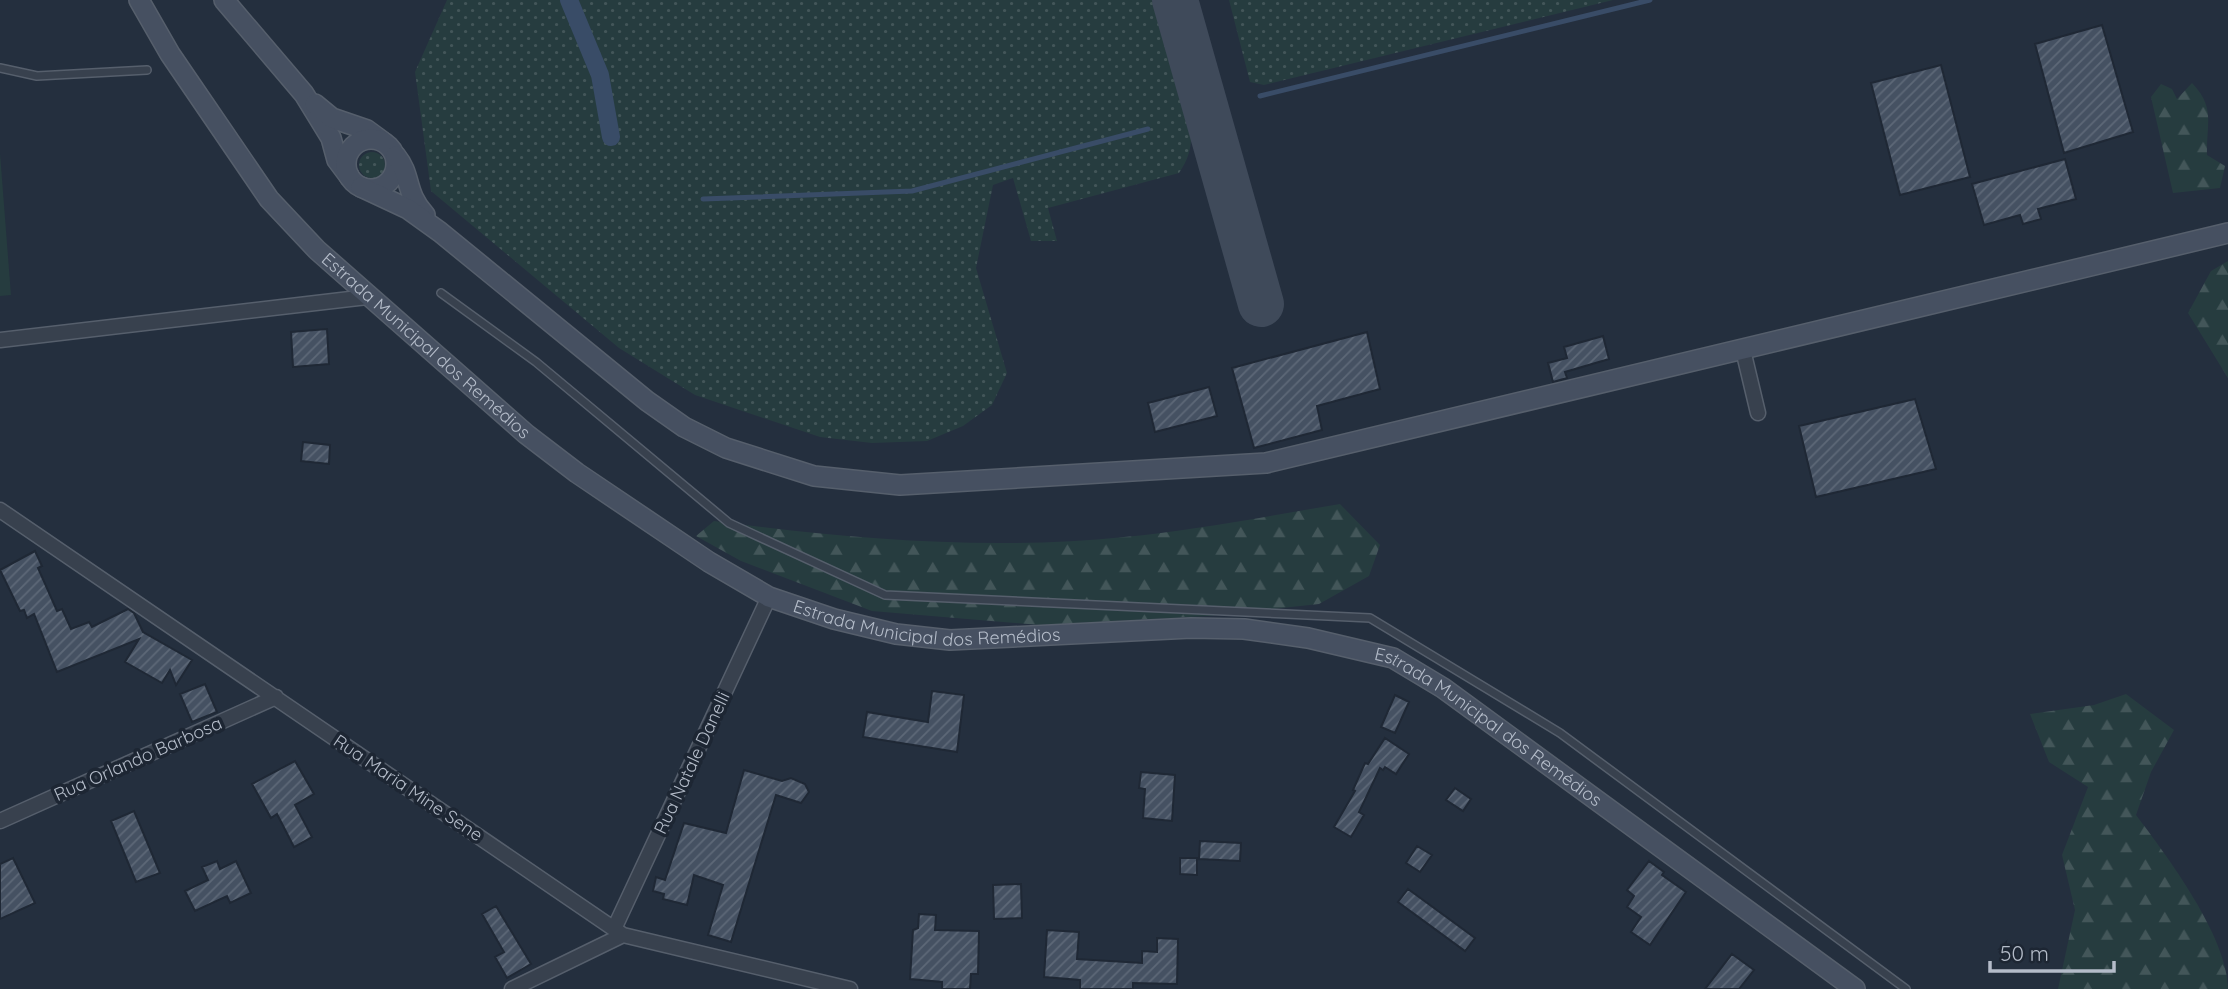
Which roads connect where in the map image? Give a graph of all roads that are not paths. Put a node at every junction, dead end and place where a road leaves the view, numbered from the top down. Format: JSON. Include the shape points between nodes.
{"nodes":[{"id":1,"x":139,"y":0,"type":"edge"},
{"id":2,"x":225,"y":0,"type":"edge"},
{"id":3,"x":0,"y":68,"type":"edge"},
{"id":4,"x":147,"y":70,"type":"dead end"},
{"id":5,"x":304,"y":94,"type":"junction"},
{"id":6,"x":389,"y":147,"type":"junction"},
{"id":7,"x":355,"y":181,"type":"junction"},
{"id":8,"x":440,"y":232,"type":"junction"},
{"id":9,"x":2228,"y":233,"type":"edge"},
{"id":10,"x":441,"y":293,"type":"dead end"},
{"id":11,"x":367,"y":297,"type":"junction"},
{"id":12,"x":0,"y":340,"type":"edge"},
{"id":13,"x":1743,"y":350,"type":"junction"},
{"id":14,"x":1758,"y":413,"type":"dead end"},
{"id":15,"x":0,"y":510,"type":"edge"},
{"id":16,"x":769,"y":597,"type":"junction"},
{"id":17,"x":276,"y":697,"type":"junction"},
{"id":18,"x":0,"y":821,"type":"edge"},
{"id":19,"x":618,"y":932,"type":"junction"},
{"id":20,"x":512,"y":989,"type":"edge"},
{"id":21,"x":850,"y":989,"type":"edge"},
{"id":22,"x":1855,"y":989,"type":"edge"},
{"id":23,"x":1906,"y":989,"type":"edge"}],
"edges":[{"from":1,"to":11,"type":"street","name":"Estrada Municipal dos Remédios","via":[[170,54],[269,199]]},
{"from":2,"to":5,"type":"street"},
{"from":3,"to":4,"type":"lane","via":[[37,76]]},
{"from":5,"to":6,"type":"street","via":[[332,118],[367,130]]},
{"from":5,"to":7,"type":"street","via":[[331,138],[337,160]]},
{"from":6,"to":7,"type":"street","via":[[396,165],[391,180],[377,188]]},
{"from":6,"to":7,"type":"street","via":[[370,140],[355,146],[347,160]]},
{"from":6,"to":8,"type":"street","via":[[402,163],[413,202]]},
{"from":7,"to":8,"type":"street"},
{"from":8,"to":13,"type":"street","via":[[684,427],[768,463],[856,482],[954,484],[1266,463]]},
{"from":9,"to":13,"type":"street"},
{"from":10,"to":23,"type":"lane","via":[[536,362],[729,523],[885,595],[1370,618],[1560,733]]},
{"from":11,"to":12,"type":"street"},
{"from":11,"to":16,"type":"street","name":"Estrada Municipal dos Remédios","via":[[577,473]]},
{"from":13,"to":14,"type":"street"},
{"from":15,"to":17,"type":"street","name":"Rua Maria Mine Sene"},
{"from":16,"to":19,"type":"street","name":"Rua Natale Danelli"},
{"from":16,"to":22,"type":"street","name":"Estrada Municipal dos Remédios","via":[[871,628],[950,640],[1244,629],[1393,658],[1443,688]]},
{"from":17,"to":18,"type":"street","name":"Rua Orlando Barbosa"},
{"from":17,"to":19,"type":"street","name":"Rua Maria Mine Sene"},
{"from":19,"to":20,"type":"street"},
{"from":19,"to":21,"type":"street","name":"Rua Maria Mine Sene"}]}
